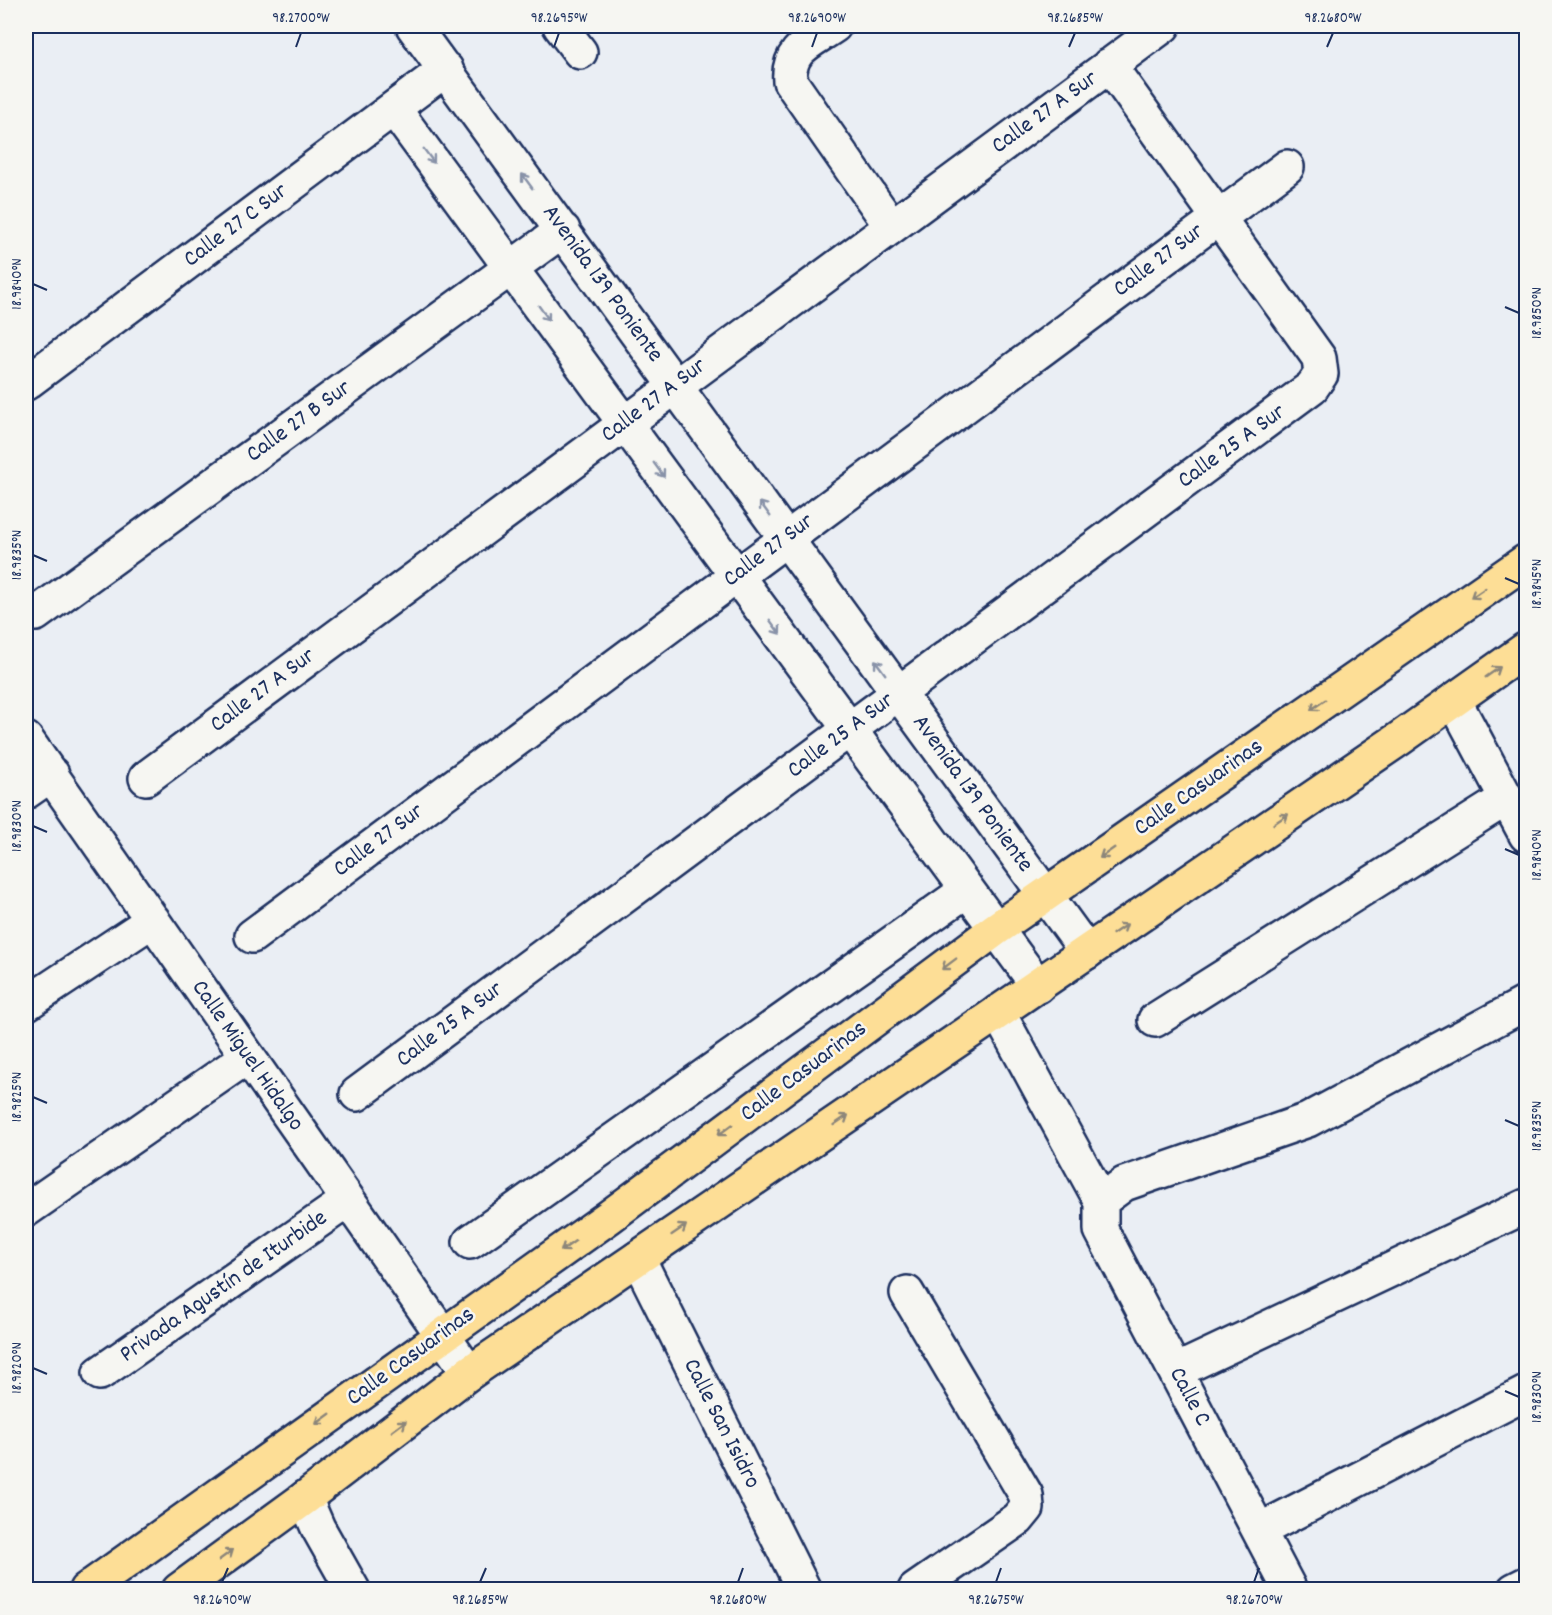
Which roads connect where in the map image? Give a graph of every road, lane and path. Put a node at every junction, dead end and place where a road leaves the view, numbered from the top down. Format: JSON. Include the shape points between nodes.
{"nodes":[{"id":1,"x":413,"y":26,"type":"edge"},
{"id":2,"x":560,"y":26,"type":"edge"},
{"id":3,"x":834,"y":26,"type":"edge"},
{"id":4,"x":1163,"y":26,"type":"edge"},
{"id":5,"x":580,"y":52,"type":"dead end"},
{"id":6,"x":1109,"y":65,"type":"junction"},
{"id":7,"x":446,"y":69,"type":"junction"},
{"id":8,"x":394,"y":109,"type":"junction"},
{"id":9,"x":1287,"y":167,"type":"dead end"},
{"id":10,"x":1218,"y":217,"type":"junction"},
{"id":11,"x":891,"y":226,"type":"junction"},
{"id":12,"x":562,"y":230,"type":"junction"},
{"id":13,"x":511,"y":268,"type":"junction"},
{"id":14,"x":26,"y":383,"type":"edge"},
{"id":15,"x":675,"y":385,"type":"junction"},
{"id":16,"x":625,"y":423,"type":"junction"},
{"id":17,"x":787,"y":538,"type":"junction"},
{"id":18,"x":1527,"y":561,"type":"edge"},
{"id":19,"x":736,"y":576,"type":"junction"},
{"id":20,"x":36,"y":614,"type":"dead end"},
{"id":21,"x":1527,"y":649,"type":"edge"},
{"id":22,"x":898,"y":692,"type":"junction"},
{"id":23,"x":1454,"y":700,"type":"junction"},
{"id":24,"x":849,"y":729,"type":"junction"},
{"id":25,"x":26,"y":739,"type":"edge"},
{"id":26,"x":146,"y":778,"type":"dead end"},
{"id":27,"x":39,"y":783,"type":"edge"},
{"id":28,"x":1507,"y":798,"type":"junction"},
{"id":29,"x":1527,"y":836,"type":"edge"},
{"id":30,"x":967,"y":890,"type":"junction"},
{"id":31,"x":1046,"y":895,"type":"junction"},
{"id":32,"x":153,"y":920,"type":"junction"},
{"id":33,"x":996,"y":929,"type":"junction"},
{"id":34,"x":252,"y":936,"type":"dead end"},
{"id":35,"x":1087,"y":952,"type":"junction"},
{"id":36,"x":1038,"y":987,"type":"junction"},
{"id":37,"x":1527,"y":1003,"type":"edge"},
{"id":38,"x":26,"y":1004,"type":"edge"},
{"id":39,"x":998,"y":1012,"type":"junction"},
{"id":40,"x":1155,"y":1020,"type":"dead end"},
{"id":41,"x":247,"y":1057,"type":"junction"},
{"id":42,"x":357,"y":1094,"type":"dead end"},
{"id":43,"x":347,"y":1200,"type":"junction"},
{"id":44,"x":1101,"y":1201,"type":"junction"},
{"id":45,"x":1527,"y":1206,"type":"edge"},
{"id":46,"x":26,"y":1210,"type":"edge"},
{"id":47,"x":470,"y":1242,"type":"dead end"},
{"id":48,"x":638,"y":1258,"type":"junction"},
{"id":49,"x":907,"y":1293,"type":"dead end"},
{"id":50,"x":442,"y":1334,"type":"junction"},
{"id":51,"x":1176,"y":1371,"type":"junction"},
{"id":52,"x":469,"y":1373,"type":"junction"},
{"id":53,"x":100,"y":1374,"type":"dead end"},
{"id":54,"x":1527,"y":1393,"type":"edge"},
{"id":55,"x":305,"y":1498,"type":"junction"},
{"id":56,"x":1260,"y":1530,"type":"junction"},
{"id":57,"x":1527,"y":1584,"type":"edge"},
{"id":58,"x":86,"y":1590,"type":"edge"},
{"id":59,"x":179,"y":1590,"type":"edge"},
{"id":60,"x":353,"y":1590,"type":"edge"},
{"id":61,"x":804,"y":1590,"type":"edge"},
{"id":62,"x":915,"y":1590,"type":"edge"},
{"id":63,"x":1290,"y":1590,"type":"edge"},
{"id":64,"x":1514,"y":1590,"type":"edge"}],
"edges":[{"from":1,"to":7,"type":"street","name":"Avenida 139 Poniente"},
{"from":2,"to":5,"type":"street"},
{"from":3,"to":11,"type":"street","via":[[797,52],[789,66],[790,81]]},
{"from":4,"to":6,"type":"street","name":"Calle 27 A Sur"},
{"from":6,"to":10,"type":"street"},
{"from":6,"to":11,"type":"street","name":"Calle 27 A Sur"},
{"from":7,"to":8,"type":"street","name":"Calle 27 C Sur"},
{"from":12,"to":7,"type":"street","name":"Avenida 139 Poniente","one_way":true},
{"from":8,"to":13,"type":"street","one_way":true},
{"from":8,"to":14,"type":"street","name":"Calle 27 C Sur"},
{"from":9,"to":10,"type":"street","name":"Calle 27 Sur"},
{"from":10,"to":17,"type":"street","name":"Calle 27 Sur"},
{"from":10,"to":22,"type":"street","name":"Calle 25 A Sur","via":[[1319,358],[1321,374],[1312,387]]},
{"from":11,"to":15,"type":"street","name":"Calle 27 A Sur"},
{"from":12,"to":13,"type":"street","name":"Calle 27 B Sur"},
{"from":12,"to":15,"type":"street","name":"Avenida 139 Poniente"},
{"from":13,"to":16,"type":"street","one_way":true},
{"from":13,"to":20,"type":"street","name":"Calle 27 B Sur"},
{"from":15,"to":16,"type":"street","name":"Calle 27 A Sur"},
{"from":17,"to":15,"type":"street","name":"Avenida 139 Poniente","one_way":true},
{"from":16,"to":19,"type":"street","one_way":true},
{"from":16,"to":26,"type":"street","name":"Calle 27 A Sur"},
{"from":17,"to":19,"type":"street","name":"Calle 27 Sur"},
{"from":22,"to":17,"type":"street","name":"Avenida 139 Poniente","one_way":true},
{"from":18,"to":31,"type":"main road","name":"Calle Casuarinas","one_way":true},
{"from":19,"to":24,"type":"street","one_way":true},
{"from":19,"to":34,"type":"street","name":"Calle 27 Sur"},
{"from":23,"to":21,"type":"main road","name":"Calle Casuarinas","one_way":true},
{"from":22,"to":24,"type":"street","name":"Calle 25 A Sur"},
{"from":22,"to":31,"type":"street","name":"Avenida 139 Poniente"},
{"from":23,"to":28,"type":"street"},
{"from":35,"to":23,"type":"main road","name":"Calle Casuarinas","one_way":true},
{"from":24,"to":30,"type":"street"},
{"from":24,"to":42,"type":"street","name":"Calle 25 A Sur"},
{"from":25,"to":27,"type":"street","name":"Calle Miguel Hidalgo"},
{"from":27,"to":32,"type":"street","name":"Calle Miguel Hidalgo"},
{"from":28,"to":29,"type":"street"},
{"from":28,"to":40,"type":"street"},
{"from":30,"to":33,"type":"street"},
{"from":30,"to":47,"type":"street"},
{"from":31,"to":33,"type":"main road","name":"Calle Casuarinas"},
{"from":31,"to":35,"type":"street","name":"Avenida 139 Poniente"},
{"from":32,"to":38,"type":"street"},
{"from":32,"to":41,"type":"street","name":"Calle Miguel Hidalgo"},
{"from":33,"to":36,"type":"street"},
{"from":33,"to":50,"type":"main road","name":"Calle Casuarinas","one_way":true,"via":[[609,1216]]},
{"from":35,"to":36,"type":"main road","name":"Calle Casuarinas"},
{"from":36,"to":39,"type":"main road","name":"Calle Casuarinas"},
{"from":37,"to":44,"type":"street","via":[[1308,1120],[1124,1184]]},
{"from":39,"to":44,"type":"street"},
{"from":48,"to":39,"type":"main road","name":"Calle Casuarinas","one_way":true},
{"from":41,"to":43,"type":"street","name":"Calle Miguel Hidalgo"},
{"from":41,"to":46,"type":"street"},
{"from":43,"to":50,"type":"street","name":"Calle Miguel Hidalgo"},
{"from":43,"to":53,"type":"street","name":"Privada Agustín de Iturbide"},
{"from":44,"to":51,"type":"street","name":"Calle C","via":[[1101,1230]]},
{"from":45,"to":51,"type":"street"},
{"from":48,"to":52,"type":"main road","name":"Calle Casuarinas"},
{"from":48,"to":61,"type":"street","name":"Calle San Isidro"},
{"from":49,"to":62,"type":"street","via":[[1026,1495],[1027,1508],[1018,1519]]},
{"from":50,"to":52,"type":"street","name":"Calle Miguel Hidalgo"},
{"from":50,"to":58,"type":"main road","name":"Calle Casuarinas","one_way":true},
{"from":51,"to":56,"type":"street","name":"Calle C"},
{"from":55,"to":52,"type":"main road","name":"Calle Casuarinas","one_way":true},
{"from":54,"to":56,"type":"street"},
{"from":59,"to":55,"type":"main road","name":"Calle Casuarinas","one_way":true},
{"from":55,"to":60,"type":"street"},
{"from":56,"to":63,"type":"street","name":"Calle C"},
{"from":57,"to":64,"type":"street"}]}
